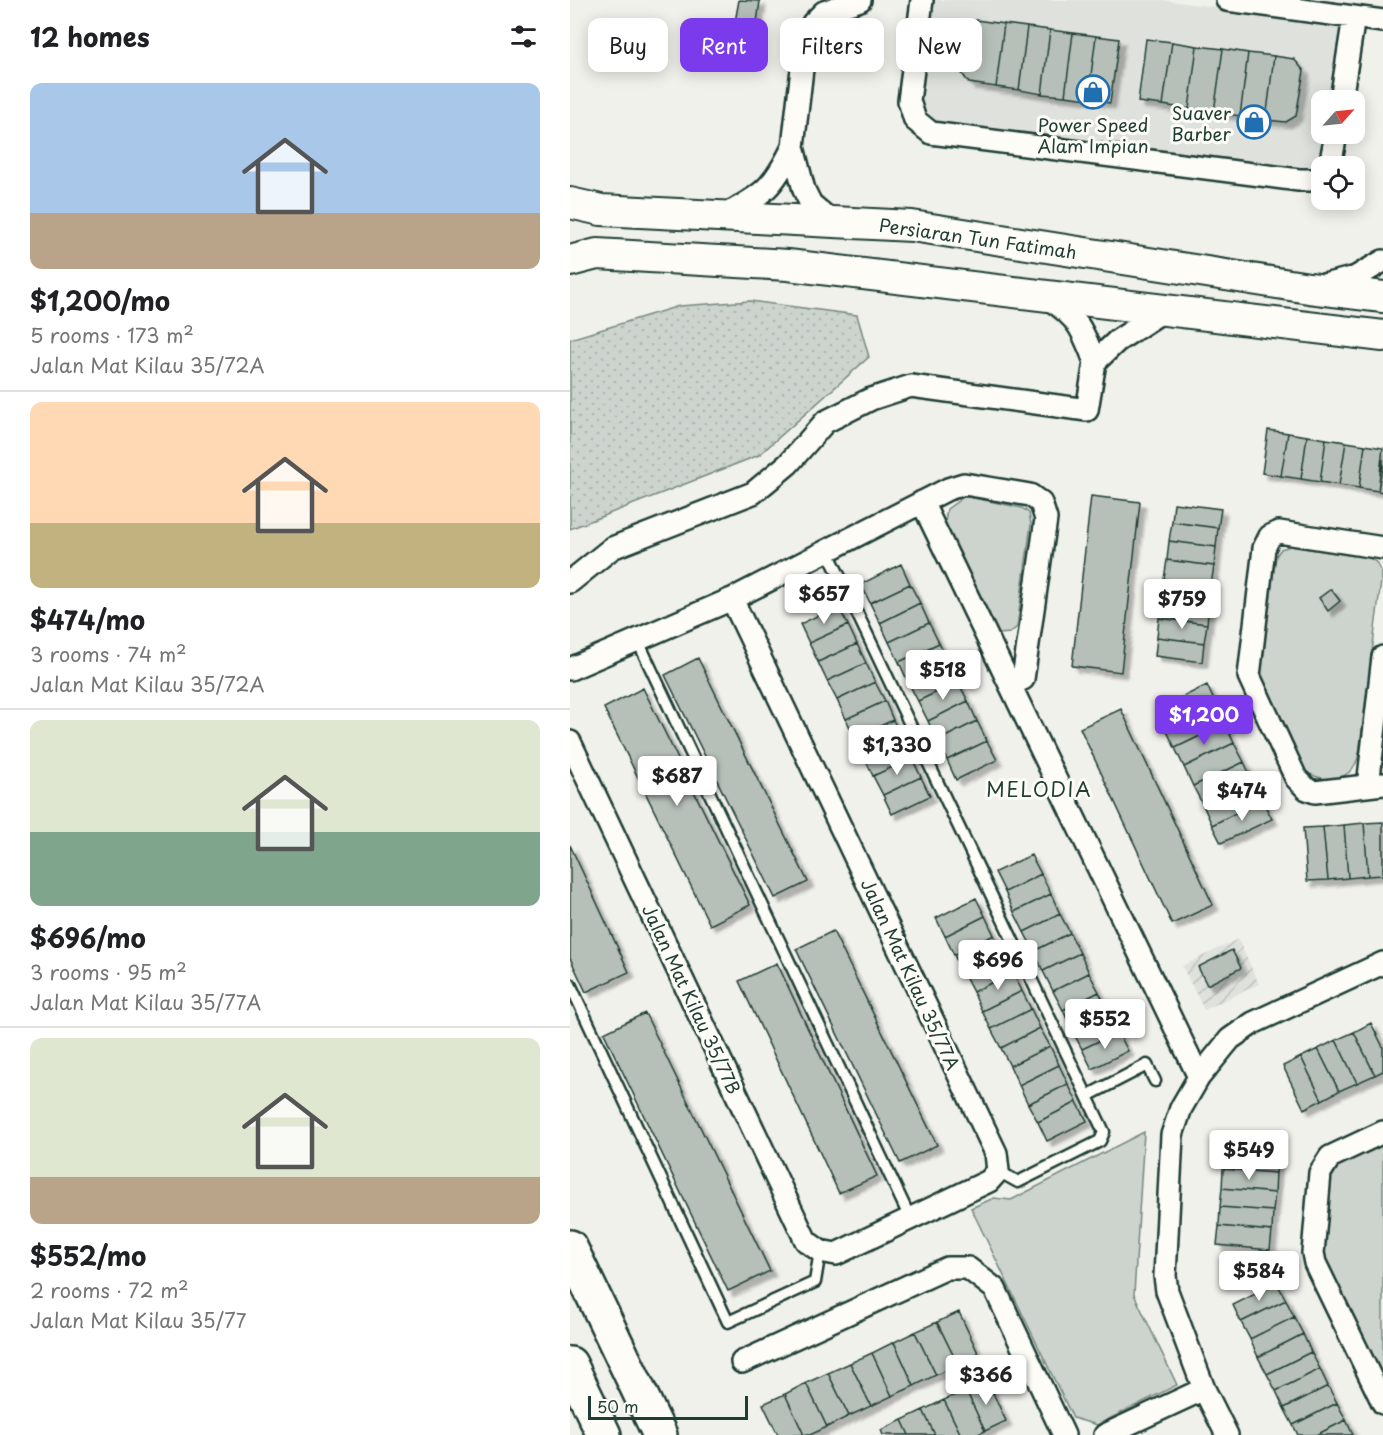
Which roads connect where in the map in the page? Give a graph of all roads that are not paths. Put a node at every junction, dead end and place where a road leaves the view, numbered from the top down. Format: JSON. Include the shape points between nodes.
{"nodes":[{"id":1,"x":860,"y":0,"type":"edge"},
{"id":2,"x":922,"y":0,"type":"edge"},
{"id":3,"x":1227,"y":0,"type":"edge"},
{"id":4,"x":1354,"y":17,"type":"junction"},
{"id":5,"x":1383,"y":21,"type":"edge"},
{"id":6,"x":1343,"y":90,"type":"edge"},
{"id":7,"x":793,"y":147,"type":"junction"},
{"id":8,"x":1311,"y":180,"type":"edge"},
{"id":9,"x":570,"y":203,"type":"edge"},
{"id":10,"x":724,"y":215,"type":"junction"},
{"id":11,"x":831,"y":221,"type":"junction"},
{"id":12,"x":570,"y":261,"type":"edge"},
{"id":13,"x":1383,"y":261,"type":"edge"},
{"id":14,"x":1309,"y":288,"type":"junction"},
{"id":15,"x":1039,"y":293,"type":"junction"},
{"id":16,"x":1383,"y":297,"type":"edge"},
{"id":17,"x":1166,"y":309,"type":"junction"},
{"id":18,"x":1383,"y":336,"type":"edge"},
{"id":19,"x":1095,"y":362,"type":"junction"},
{"id":20,"x":922,"y":502,"type":"junction"},
{"id":21,"x":1383,"y":548,"type":"edge"},
{"id":22,"x":827,"y":550,"type":"junction"},
{"id":23,"x":570,"y":582,"type":"edge"},
{"id":24,"x":732,"y":599,"type":"junction"},
{"id":25,"x":637,"y":638,"type":"junction"},
{"id":26,"x":1383,"y":657,"type":"edge"},
{"id":27,"x":570,"y":669,"type":"edge"},
{"id":28,"x":1010,"y":685,"type":"junction"},
{"id":29,"x":573,"y":756,"type":"edge"},
{"id":30,"x":1375,"y":785,"type":"edge"},
{"id":31,"x":1383,"y":963,"type":"edge"},
{"id":32,"x":570,"y":984,"type":"edge"},
{"id":33,"x":1199,"y":1077,"type":"junction"},
{"id":34,"x":1155,"y":1081,"type":"dead end"},
{"id":35,"x":1087,"y":1096,"type":"junction"},
{"id":36,"x":1383,"y":1132,"type":"edge"},
{"id":37,"x":998,"y":1171,"type":"junction"},
{"id":38,"x":910,"y":1218,"type":"junction"},
{"id":39,"x":570,"y":1247,"type":"edge"},
{"id":40,"x":820,"y":1251,"type":"junction"},
{"id":41,"x":742,"y":1362,"type":"dead end"},
{"id":42,"x":570,"y":1364,"type":"edge"},
{"id":43,"x":1204,"y":1389,"type":"junction"},
{"id":44,"x":1383,"y":1403,"type":"edge"},
{"id":45,"x":604,"y":1435,"type":"edge"},
{"id":46,"x":660,"y":1435,"type":"edge"},
{"id":47,"x":1064,"y":1435,"type":"edge"},
{"id":48,"x":1105,"y":1435,"type":"edge"},
{"id":49,"x":1227,"y":1435,"type":"edge"}],
"edges":[{"from":1,"to":7,"type":"street","via":[[824,12],[813,23],[805,43]]},
{"from":2,"to":8,"type":"street","via":[[909,101],[915,120],[931,133]]},
{"from":3,"to":4,"type":"street"},
{"from":4,"to":5,"type":"street"},
{"from":4,"to":6,"type":"street"},
{"from":7,"to":10,"type":"street","via":[[769,188]]},
{"from":7,"to":11,"type":"street","via":[[811,204]]},
{"from":9,"to":10,"type":"street","name":"Persiaran Tun Fatimah","via":[[602,210]]},
{"from":10,"to":11,"type":"street","name":"Persiaran Tun Fatimah"},
{"from":11,"to":14,"type":"street","name":"Persiaran Tun Fatimah","via":[[912,226]]},
{"from":12,"to":15,"type":"street","via":[[597,254],[788,264]]},
{"from":13,"to":14,"type":"street","via":[[1356,277]]},
{"from":14,"to":16,"type":"street","name":"Persiaran Tun Fatimah"},
{"from":15,"to":17,"type":"street"},
{"from":15,"to":19,"type":"street","via":[[1069,312],[1084,333]]},
{"from":17,"to":18,"type":"street"},
{"from":17,"to":19,"type":"street","via":[[1117,341]]},
{"from":19,"to":23,"type":"street","via":[[1087,410],[911,386],[871,399],[825,422],[788,464],[753,493],[612,548]]},
{"from":20,"to":22,"type":"street"},
{"from":20,"to":28,"type":"street"},
{"from":20,"to":28,"type":"street","via":[[964,484],[1030,495],[1041,502],[1046,519],[1023,679]]},
{"from":21,"to":30,"type":"street","via":[[1279,532],[1270,536],[1264,548],[1249,676],[1296,778],[1307,789],[1315,792]]},
{"from":22,"to":24,"type":"street"},
{"from":22,"to":35,"type":"lane"},
{"from":24,"to":25,"type":"street"},
{"from":24,"to":37,"type":"street","name":"Jalan Mat Kilau 35/77A","via":[[996,1153]]},
{"from":25,"to":27,"type":"street"},
{"from":25,"to":38,"type":"lane"},
{"from":26,"to":30,"type":"street"},
{"from":28,"to":33,"type":"street"},
{"from":29,"to":40,"type":"street","name":"Jalan Mat Kilau 35/77B","via":[[806,1240]]},
{"from":31,"to":33,"type":"street","via":[[1253,1023],[1230,1039]]},
{"from":32,"to":40,"type":"lane","via":[[728,1322],[814,1282]]},
{"from":33,"to":43,"type":"street","via":[[1181,1108],[1172,1135],[1165,1276],[1167,1291]]},
{"from":34,"to":35,"type":"lane","via":[[1147,1065]]},
{"from":35,"to":37,"type":"lane","via":[[1104,1132],[1100,1141],[1018,1182]]},
{"from":36,"to":44,"type":"street","via":[[1330,1157],[1320,1173],[1313,1253]]},
{"from":37,"to":38,"type":"street","via":[[989,1181]]},
{"from":38,"to":40,"type":"street","via":[[836,1254]]},
{"from":39,"to":46,"type":"main road"},
{"from":41,"to":47,"type":"street","via":[[947,1268],[968,1268],[995,1289]]},
{"from":42,"to":45,"type":"main road"},
{"from":43,"to":48,"type":"street"},
{"from":43,"to":49,"type":"street"}]}
